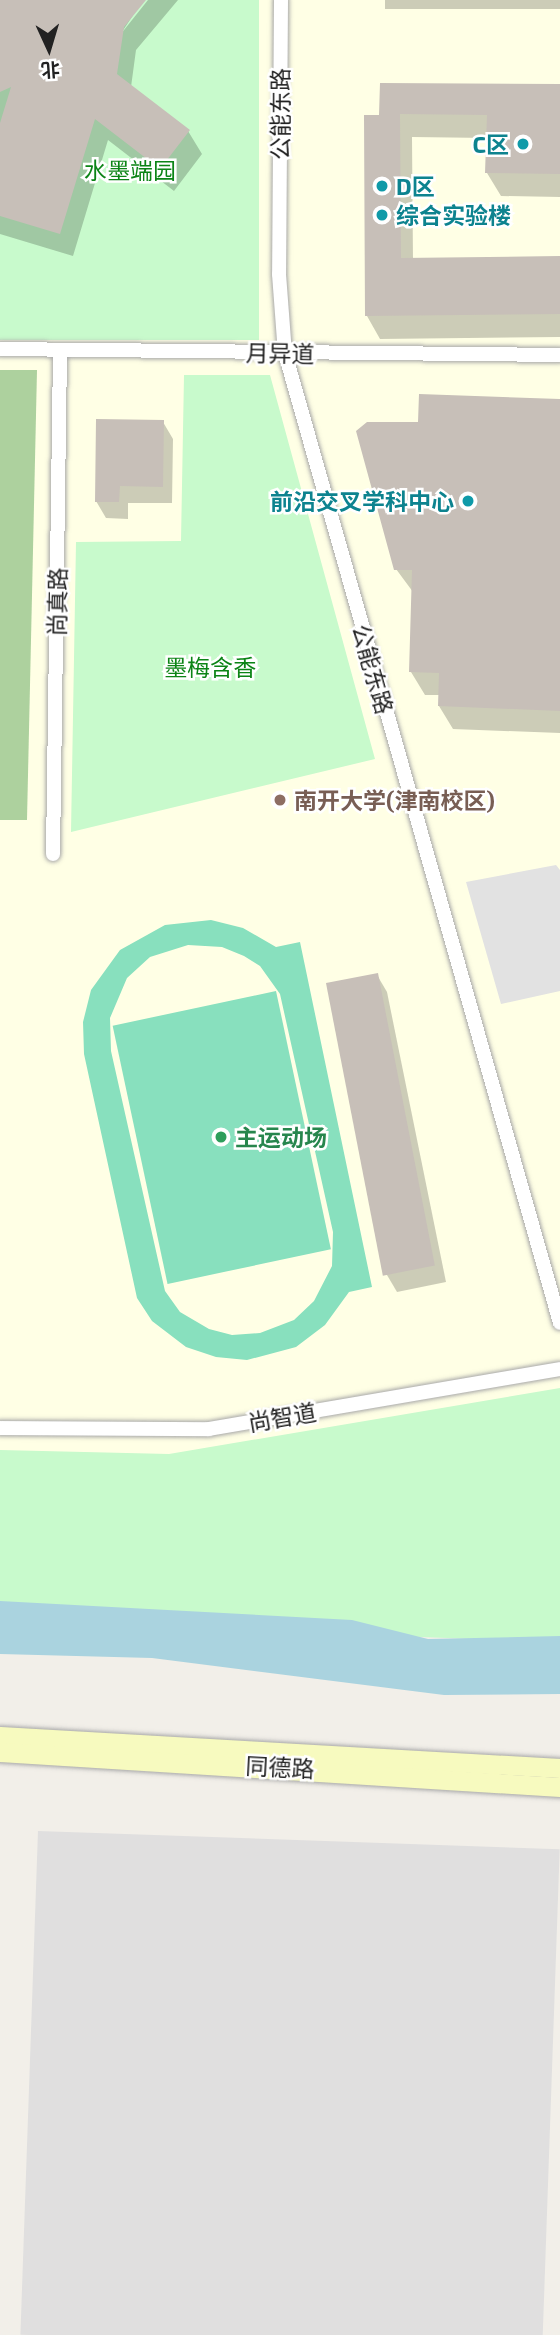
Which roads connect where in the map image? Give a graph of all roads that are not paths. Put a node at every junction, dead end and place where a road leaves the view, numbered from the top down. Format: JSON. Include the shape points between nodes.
{"nodes":[{"id":1,"x":281,"y":0,"type":"edge"},
{"id":2,"x":0,"y":349,"type":"edge"},
{"id":3,"x":60,"y":350,"type":"junction"},
{"id":4,"x":285,"y":353,"type":"junction"},
{"id":5,"x":560,"y":355,"type":"edge"},
{"id":6,"x":53,"y":854,"type":"dead end"},
{"id":7,"x":560,"y":1323,"type":"edge"},
{"id":8,"x":560,"y":1369,"type":"edge"},
{"id":9,"x":0,"y":1428,"type":"edge"},
{"id":10,"x":0,"y":1736,"type":"edge"},
{"id":11,"x":0,"y":1752,"type":"edge"},
{"id":12,"x":560,"y":1768,"type":"edge"},
{"id":13,"x":560,"y":1787,"type":"edge"}],
"edges":[{"from":1,"to":4,"type":"street","name":"公能东路","via":[[279,274]]},
{"from":2,"to":3,"type":"street","name":"月异道"},
{"from":3,"to":4,"type":"street","name":"月异道"},
{"from":3,"to":6,"type":"street","name":"尚真路"},
{"from":4,"to":5,"type":"street","name":"月异道"},
{"from":4,"to":7,"type":"street","name":"公能东路"},
{"from":8,"to":9,"type":"street","name":"尚智道","via":[[209,1429]]},
{"from":10,"to":12,"type":"main road","name":"同德路"},
{"from":11,"to":13,"type":"main road","name":"同德路"}]}
